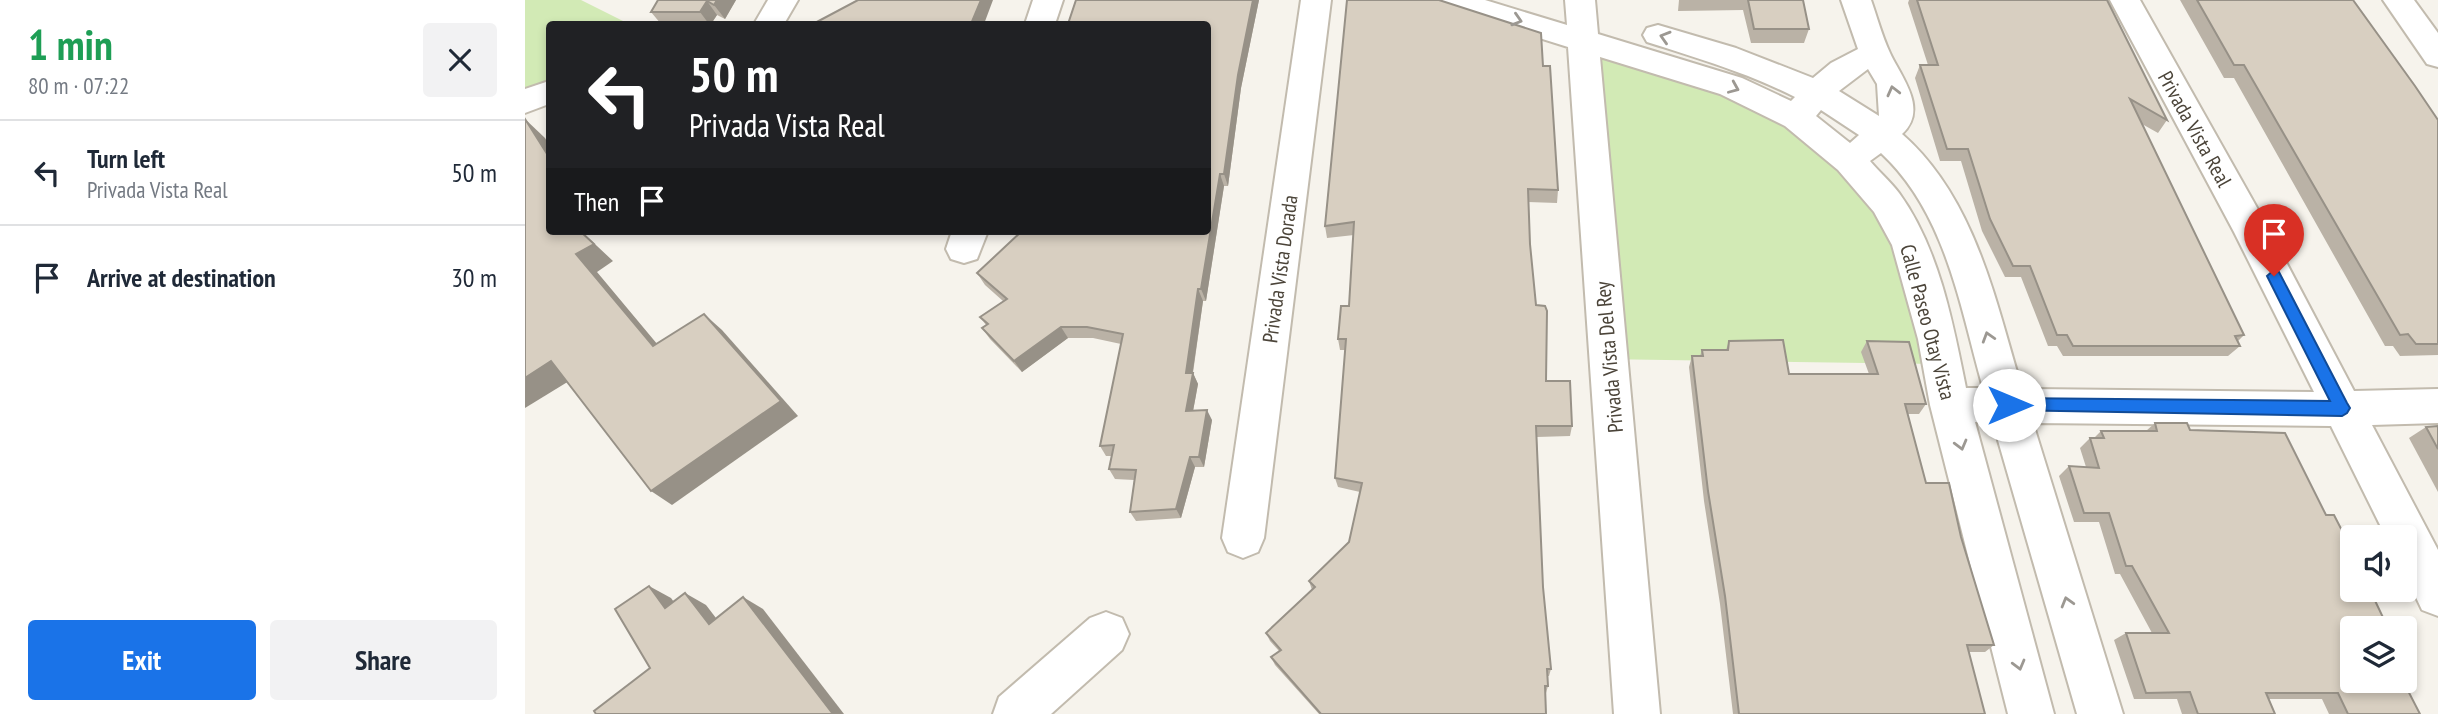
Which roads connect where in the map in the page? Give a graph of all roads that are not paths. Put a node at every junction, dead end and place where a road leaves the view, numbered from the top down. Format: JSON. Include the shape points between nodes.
{"nodes":[{"id":1,"x":783,"y":0,"type":"edge"},
{"id":2,"x":1048,"y":0,"type":"edge"},
{"id":3,"x":1317,"y":0,"type":"edge"},
{"id":4,"x":1452,"y":0,"type":"edge"},
{"id":5,"x":1539,"y":0,"type":"edge"},
{"id":6,"x":1856,"y":0,"type":"edge"},
{"id":7,"x":2125,"y":0,"type":"edge"},
{"id":8,"x":2398,"y":0,"type":"edge"},
{"id":9,"x":1582,"y":17,"type":"edge"},
{"id":10,"x":771,"y":21,"type":"edge"},
{"id":11,"x":1041,"y":21,"type":"edge"},
{"id":12,"x":1875,"y":54,"type":"junction"},
{"id":13,"x":2438,"y":56,"type":"edge"},
{"id":14,"x":1807,"y":105,"type":"junction"},
{"id":15,"x":1882,"y":135,"type":"junction"},
{"id":16,"x":1850,"y":161,"type":"junction"},
{"id":17,"x":1950,"y":405,"type":"junction"},
{"id":18,"x":2009,"y":405,"type":"junction"},
{"id":19,"x":2438,"y":406,"type":"edge"},
{"id":20,"x":2342,"y":408,"type":"junction"},
{"id":21,"x":1243,"y":538,"type":"dead end"},
{"id":22,"x":2438,"y":595,"type":"edge"},
{"id":23,"x":1106,"y":634,"type":"dead end"},
{"id":24,"x":1016,"y":714,"type":"edge"},
{"id":25,"x":1637,"y":714,"type":"edge"},
{"id":26,"x":2031,"y":714,"type":"edge"},
{"id":27,"x":2100,"y":714,"type":"edge"}],
"edges":[{"from":1,"to":10,"type":"street"},
{"from":2,"to":11,"type":"street"},
{"from":3,"to":21,"type":"street","name":"Privada Vista Dorada"},
{"from":4,"to":9,"type":"street","name":"Calle Paseo Otay Vista","one_way":true},
{"from":5,"to":9,"type":"street","name":"Calle Paseo Otay Vista"},
{"from":6,"to":12,"type":"street"},
{"from":7,"to":20,"type":"street","name":"Privada Vista Real"},
{"from":8,"to":13,"type":"street"},
{"from":9,"to":14,"type":"street","name":"Calle Paseo Otay Vista","via":[[1749,62]]},
{"from":9,"to":25,"type":"street","name":"Privada Vista Del Rey"},
{"from":12,"to":14,"type":"street","via":[[1838,72]]},
{"from":15,"to":12,"type":"street","one_way":true,"via":[[1895,121],[1897,108],[1893,85]]},
{"from":14,"to":15,"type":"street","name":"Calle Paseo Otay Vista","via":[[1856,115]]},
{"from":14,"to":16,"type":"street","name":"Calle Paseo Otay Vista"},
{"from":15,"to":16,"type":"street"},
{"from":18,"to":15,"type":"street","name":"Calle Paseo Otay Vista","one_way":true,"via":[[1960,245],[1932,191],[1910,160]]},
{"from":16,"to":17,"type":"street","name":"Calle Paseo Otay Vista","via":[[1887,203],[1910,245]]},
{"from":17,"to":18,"type":"street"},
{"from":17,"to":26,"type":"street","name":"Calle Paseo Otay Vista","one_way":true},
{"from":18,"to":20,"type":"street"},
{"from":27,"to":18,"type":"street","name":"Calle Paseo Otay Vista","one_way":true},
{"from":19,"to":20,"type":"street"},
{"from":20,"to":22,"type":"street","name":"Privada Vista Real"},
{"from":23,"to":24,"type":"street"}]}
